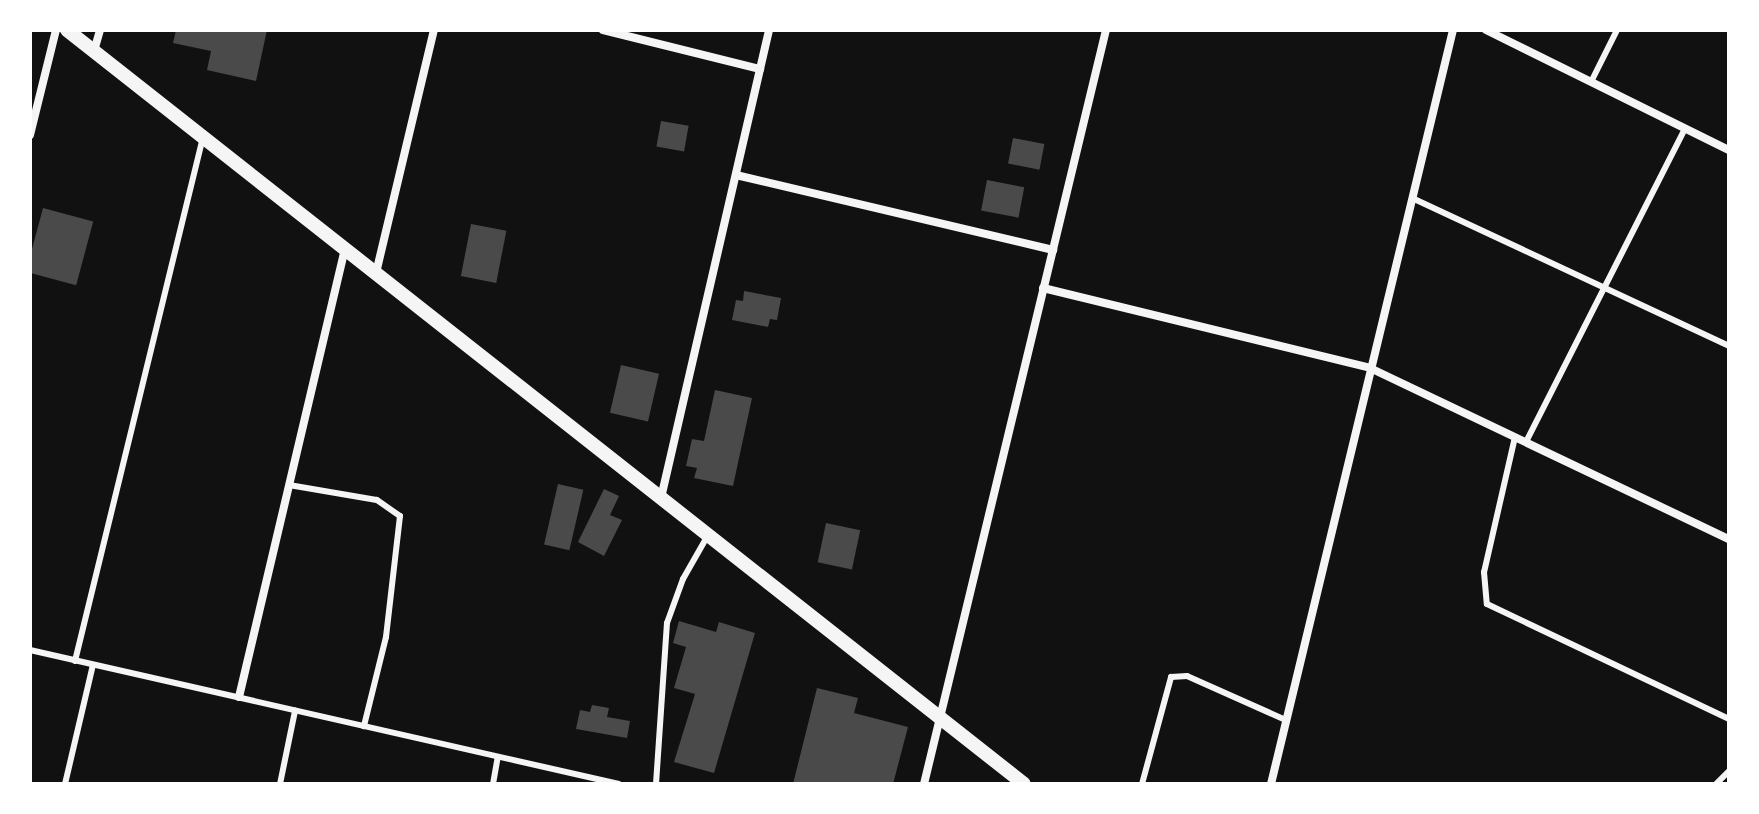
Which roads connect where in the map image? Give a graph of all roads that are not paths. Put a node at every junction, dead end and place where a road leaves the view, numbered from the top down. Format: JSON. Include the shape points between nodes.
{"nodes":[{"id":1,"x":56,"y":30,"type":"edge"},
{"id":2,"x":67,"y":30,"type":"edge"},
{"id":3,"x":100,"y":30,"type":"edge"},
{"id":4,"x":434,"y":30,"type":"edge"},
{"id":5,"x":603,"y":30,"type":"edge"},
{"id":6,"x":769,"y":30,"type":"edge"},
{"id":7,"x":1106,"y":30,"type":"edge"},
{"id":8,"x":1453,"y":30,"type":"edge"},
{"id":9,"x":1486,"y":30,"type":"edge"},
{"id":10,"x":1617,"y":30,"type":"edge"},
{"id":11,"x":94,"y":51,"type":"junction"},
{"id":12,"x":760,"y":69,"type":"junction"},
{"id":13,"x":1591,"y":82,"type":"junction"},
{"id":14,"x":1685,"y":128,"type":"junction"},
{"id":15,"x":30,"y":135,"type":"edge"},
{"id":16,"x":203,"y":137,"type":"junction"},
{"id":17,"x":1729,"y":150,"type":"edge"},
{"id":18,"x":736,"y":175,"type":"junction"},
{"id":19,"x":1412,"y":198,"type":"junction"},
{"id":20,"x":345,"y":249,"type":"junction"},
{"id":21,"x":1053,"y":250,"type":"junction"},
{"id":22,"x":376,"y":273,"type":"junction"},
{"id":23,"x":1605,"y":287,"type":"junction"},
{"id":24,"x":1043,"y":288,"type":"junction"},
{"id":25,"x":1729,"y":346,"type":"edge"},
{"id":26,"x":1370,"y":368,"type":"junction"},
{"id":27,"x":1515,"y":437,"type":"junction"},
{"id":28,"x":1526,"y":442,"type":"junction"},
{"id":29,"x":289,"y":485,"type":"junction"},
{"id":30,"x":661,"y":498,"type":"junction"},
{"id":31,"x":708,"y":535,"type":"junction"},
{"id":32,"x":1729,"y":539,"type":"edge"},
{"id":33,"x":30,"y":650,"type":"edge"},
{"id":34,"x":75,"y":661,"type":"junction"},
{"id":35,"x":93,"y":665,"type":"junction"},
{"id":36,"x":239,"y":697,"type":"junction"},
{"id":37,"x":295,"y":711,"type":"junction"},
{"id":38,"x":940,"y":717,"type":"junction"},
{"id":39,"x":1729,"y":719,"type":"edge"},
{"id":40,"x":1286,"y":720,"type":"junction"},
{"id":41,"x":364,"y":726,"type":"junction"},
{"id":42,"x":498,"y":757,"type":"junction"},
{"id":43,"x":1729,"y":771,"type":"edge"},
{"id":44,"x":65,"y":784,"type":"edge"},
{"id":45,"x":280,"y":784,"type":"edge"},
{"id":46,"x":493,"y":784,"type":"edge"},
{"id":47,"x":619,"y":784,"type":"edge"},
{"id":48,"x":656,"y":784,"type":"edge"},
{"id":49,"x":924,"y":784,"type":"edge"},
{"id":50,"x":1024,"y":784,"type":"edge"},
{"id":51,"x":1142,"y":784,"type":"edge"},
{"id":52,"x":1271,"y":784,"type":"edge"},
{"id":53,"x":1716,"y":784,"type":"edge"}],
"edges":[{"from":1,"to":15,"type":"street"},
{"from":2,"to":11,"type":"street"},
{"from":3,"to":11,"type":"street"},
{"from":4,"to":22,"type":"street"},
{"from":5,"to":12,"type":"street"},
{"from":6,"to":12,"type":"street"},
{"from":7,"to":21,"type":"street"},
{"from":8,"to":19,"type":"street"},
{"from":9,"to":13,"type":"street"},
{"from":10,"to":13,"type":"lane"},
{"from":11,"to":16,"type":"street"},
{"from":12,"to":18,"type":"street"},
{"from":13,"to":14,"type":"street"},
{"from":14,"to":17,"type":"street"},
{"from":14,"to":23,"type":"lane"},
{"from":16,"to":20,"type":"street"},
{"from":16,"to":34,"type":"lane"},
{"from":18,"to":21,"type":"street"},
{"from":18,"to":30,"type":"street"},
{"from":19,"to":23,"type":"lane"},
{"from":19,"to":26,"type":"street"},
{"from":20,"to":22,"type":"street"},
{"from":20,"to":29,"type":"street"},
{"from":21,"to":24,"type":"street"},
{"from":22,"to":30,"type":"street"},
{"from":23,"to":25,"type":"lane"},
{"from":23,"to":28,"type":"lane"},
{"from":24,"to":26,"type":"street"},
{"from":24,"to":38,"type":"street"},
{"from":26,"to":27,"type":"street"},
{"from":26,"to":40,"type":"street"},
{"from":27,"to":28,"type":"street"},
{"from":27,"to":39,"type":"lane","via":[[1484,572],[1487,604]]},
{"from":28,"to":32,"type":"street"},
{"from":29,"to":36,"type":"street"},
{"from":29,"to":41,"type":"lane","via":[[377,500],[400,516],[386,637]]},
{"from":30,"to":31,"type":"street"},
{"from":31,"to":38,"type":"street"},
{"from":31,"to":48,"type":"lane","via":[[683,579],[667,623]]},
{"from":33,"to":34,"type":"lane"},
{"from":34,"to":35,"type":"lane"},
{"from":35,"to":36,"type":"lane"},
{"from":35,"to":44,"type":"lane"},
{"from":36,"to":37,"type":"lane"},
{"from":37,"to":41,"type":"lane"},
{"from":37,"to":45,"type":"lane"},
{"from":38,"to":49,"type":"street"},
{"from":38,"to":50,"type":"street"},
{"from":40,"to":51,"type":"lane","via":[[1187,676],[1171,677]]},
{"from":40,"to":52,"type":"street"},
{"from":41,"to":42,"type":"lane"},
{"from":42,"to":46,"type":"lane"},
{"from":42,"to":47,"type":"lane"},
{"from":43,"to":53,"type":"lane"}]}
